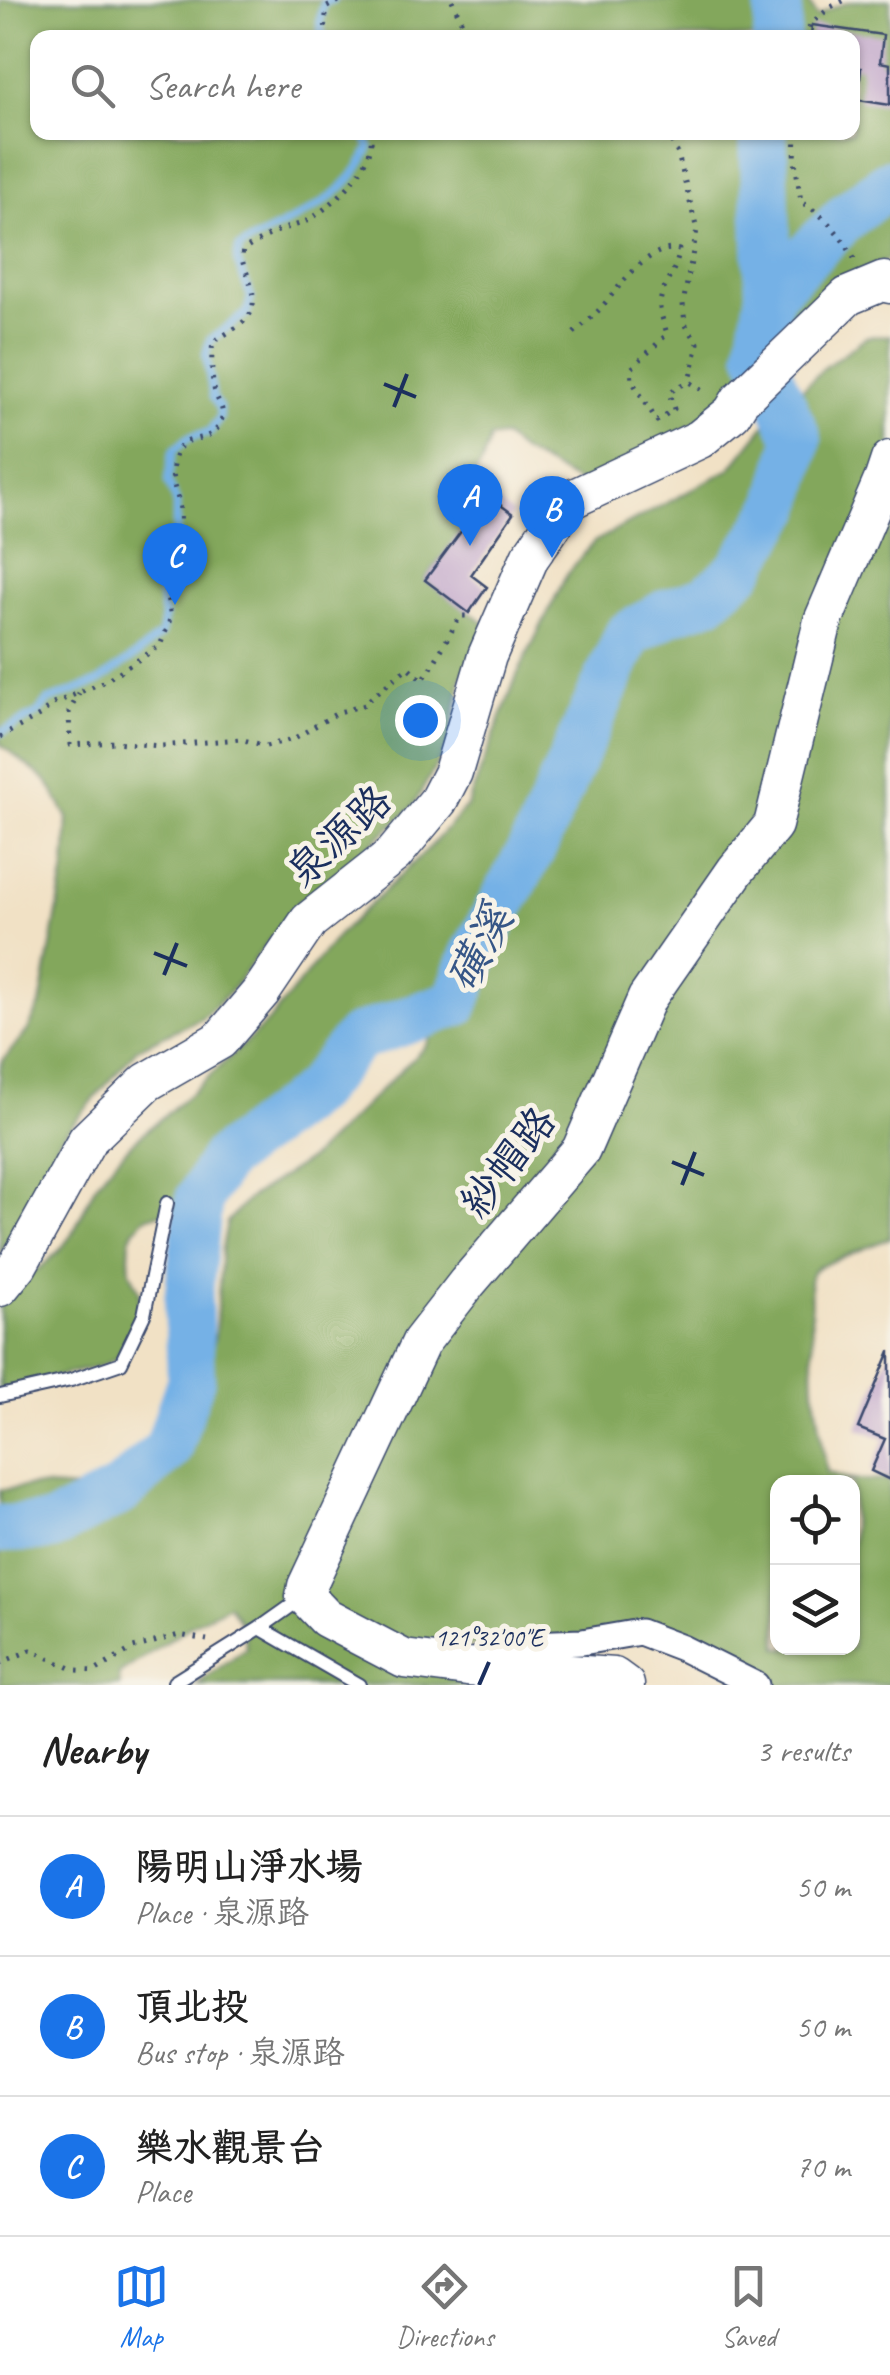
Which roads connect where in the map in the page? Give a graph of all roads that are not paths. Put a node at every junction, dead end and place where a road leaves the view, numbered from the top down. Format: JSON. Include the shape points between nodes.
{"nodes":[{"id":1,"x":890,"y":284,"type":"edge"},
{"id":2,"x":890,"y":460,"type":"edge"},
{"id":3,"x":167,"y":1203,"type":"dead end"},
{"id":4,"x":0,"y":1287,"type":"edge"},
{"id":5,"x":0,"y":1396,"type":"edge"},
{"id":6,"x":306,"y":1596,"type":"junction"},
{"id":7,"x":260,"y":1628,"type":"junction"},
{"id":8,"x":466,"y":1667,"type":"junction"},
{"id":9,"x":174,"y":1682,"type":"dead end"},
{"id":10,"x":358,"y":1685,"type":"edge"},
{"id":11,"x":625,"y":1685,"type":"edge"},
{"id":12,"x":756,"y":1685,"type":"edge"}],
"edges":[{"from":1,"to":4,"type":"street","name":"泉源路","via":[[848,296],[700,440],[570,500],[530,556],[487,656],[438,801],[394,854],[309,921],[220,1040],[148,1082],[87,1140]]},
{"from":2,"to":6,"type":"street","name":"紗帽路","via":[[823,621],[773,826],[647,998],[581,1150],[421,1342]]},
{"from":3,"to":5,"type":"lane","via":[[144,1315],[122,1363]]},
{"from":6,"to":7,"type":"lane"},
{"from":6,"to":8,"type":"street","via":[[326,1618],[404,1659]]},
{"from":7,"to":9,"type":"lane"},
{"from":7,"to":10,"type":"lane"},
{"from":8,"to":11,"type":"street","via":[[614,1677]]},
{"from":8,"to":12,"type":"street","via":[[502,1646],[640,1632]]}]}
